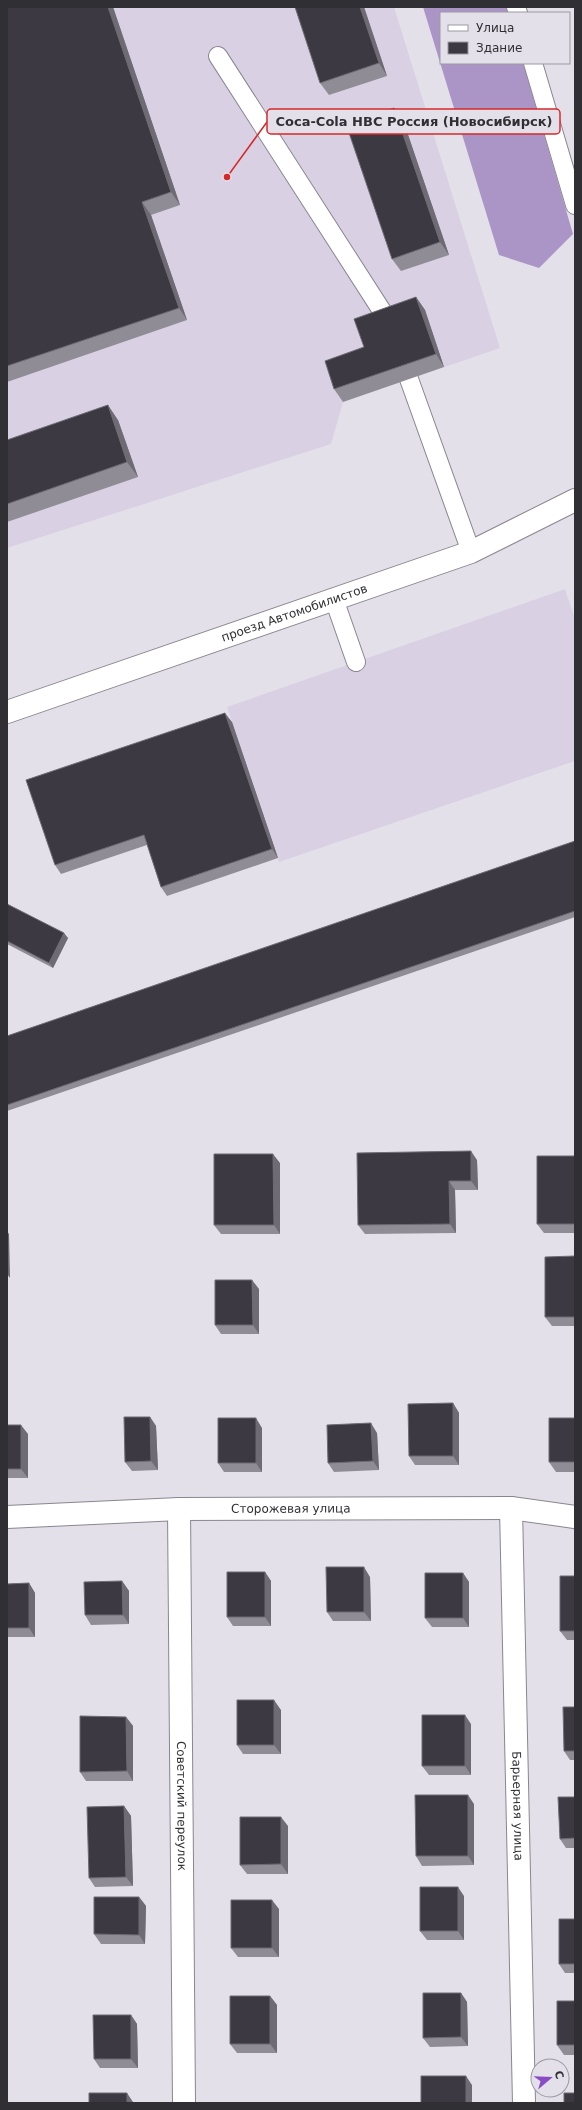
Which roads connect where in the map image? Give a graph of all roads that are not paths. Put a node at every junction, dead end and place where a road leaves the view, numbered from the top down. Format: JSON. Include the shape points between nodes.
{"nodes":[{"id":1,"x":218,"y":56,"type":"dead end"},
{"id":2,"x":533,"y":64,"type":"edge"},
{"id":3,"x":575,"y":205,"type":"edge"},
{"id":4,"x":389,"y":322,"type":"edge"},
{"id":5,"x":409,"y":379,"type":"edge"},
{"id":6,"x":575,"y":500,"type":"edge"},
{"id":7,"x":471,"y":552,"type":"junction"},
{"id":8,"x":334,"y":599,"type":"junction"},
{"id":9,"x":356,"y":662,"type":"dead end"},
{"id":10,"x":7,"y":712,"type":"edge"},
{"id":11,"x":511,"y":1508,"type":"junction"},
{"id":12,"x":179,"y":1509,"type":"junction"},
{"id":13,"x":7,"y":1517,"type":"edge"},
{"id":14,"x":575,"y":1517,"type":"edge"},
{"id":15,"x":184,"y":2103,"type":"edge"},
{"id":16,"x":524,"y":2103,"type":"edge"}],
"edges":[{"from":1,"to":4,"type":"lane"},
{"from":2,"to":3,"type":"lane"},
{"from":5,"to":7,"type":"lane"},
{"from":6,"to":7,"type":"street","name":"проезд Автомобилистов"},
{"from":7,"to":8,"type":"street","name":"проезд Автомобилистов"},
{"from":8,"to":9,"type":"lane"},
{"from":8,"to":10,"type":"street","name":"проезд Автомобилистов"},
{"from":11,"to":12,"type":"street","name":"Сторожевая улица"},
{"from":11,"to":14,"type":"street","name":"Сторожевая улица"},
{"from":11,"to":16,"type":"street","name":"Барьерная улица"},
{"from":12,"to":13,"type":"street","name":"Сторожевая улица"},
{"from":12,"to":15,"type":"street","name":"Советский переулок"}]}
